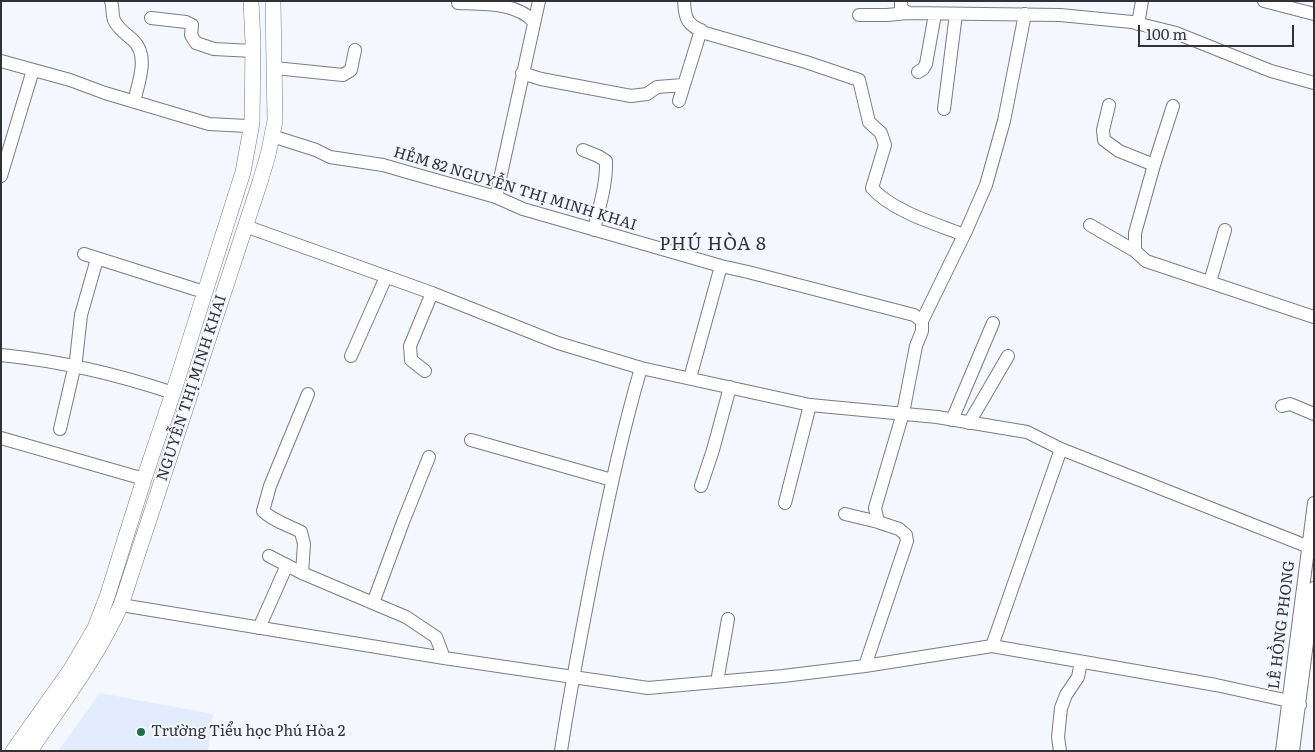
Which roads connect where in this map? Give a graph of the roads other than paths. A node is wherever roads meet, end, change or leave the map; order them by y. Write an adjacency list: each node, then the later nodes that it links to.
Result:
1 (111, 1): 30 (street)
2 (251, 1): 22 (main road, NGUYỄN THỊ MINH KHAI)
3 (273, 1): 24 (main road, NGUYỄN THỊ MINH KHAI)
4 (539, 1): 18 (street)
5 (684, 1): 20 (street)
6 (901, 1): 11 (street)
7 (1142, 1): 19 (street)
8 (1264, 1): 15 (street)
9 (458, 3): 10 (street)
10 (503, 4): 18 (street)
11 (908, 13): 12 (street); 16 (street)
12 (935, 14): 13 (street); 26 (street)
13 (956, 14): 14 (street); 34 (street)
14 (1025, 14): 19 (street); 45 (street)
15 (1314, 14)
16 (859, 15)
17 (151, 18): 22 (street)
18 (534, 22): 27 (street)
19 (1138, 24): 28 (street)
20 (701, 30): 29 (street); 45 (street)
21 (355, 50): 24 (street)
22 (253, 51): 35 (main road, NGUYỄN THỊ MINH KHAI)
23 (1, 61): 25 (street)
24 (275, 68): 36 (main road, NGUYỄN THỊ MINH KHAI)
25 (33, 70): 30 (street); 39 (street)
26 (918, 72)
27 (522, 73): 29 (street); 40 (street)
28 (1314, 83)
29 (683, 85): 31 (street)
30 (134, 102): 35 (street)
31 (679, 102)
32 (1109, 106): 38 (street)
33 (1173, 106): 38 (street)
34 (944, 108)
35 (252, 123): 52 (main road, NGUYỄN THỊ MINH KHAI)
36 (272, 136): 40 (street, HẺM 82 NGUYỄN THỊ MINH KHAI); 42 (main road, NGUYỄN THỊ MINH KHAI)
37 (583, 150): 43 (street)
38 (1154, 165): 46 (street)
39 (1, 176)
40 (496, 197): 43 (street, HẺM 82 NGUYỄN THỊ MINH KHAI)
41 (1090, 225): 46 (street)
42 (245, 226): 50 (street); 91 (main road, NGUYỄN THỊ MINH KHAI)
43 (594, 230): 49 (street, HẺM 82 NGUYỄN THỊ MINH KHAI)
44 (1225, 230): 51 (street)
45 (964, 235): 55 (street)
46 (1135, 251): 51 (street)
47 (84, 254): 48 (street)
48 (97, 259): 52 (street); 60 (street)
49 (721, 266): 55 (street, HẺM 82 NGUYỄN THỊ MINH KHAI); 63 (street)
50 (386, 276): 53 (street); 58 (street)
51 (1210, 282): 54 (street)
52 (204, 292): 65 (main road, NGUYỄN THỊ MINH KHAI)
53 (432, 293): 61 (street); 62 (street)
54 (1314, 317)
55 (922, 321): 69 (street)
56 (993, 323): 71 (street)
57 (1, 355): 60 (street)
58 (351, 356)
59 (1008, 356): 72 (street)
60 (75, 365): 65 (street); 73 (street)
61 (641, 368): 63 (street); 79 (street)
62 (425, 371)
63 (690, 378): 64 (street)
64 (730, 387): 67 (street); 80 (street)
65 (173, 393): 78 (main road, NGUYỄN THỊ MINH KHAI)
66 (308, 394): 88 (street)
67 (810, 404): 69 (street); 81 (street)
68 (1282, 406): 70 (street)
69 (903, 414): 71 (street); 84 (street)
70 (1314, 414)
71 (952, 420): 72 (street)
72 (970, 423): 76 (street)
73 (60, 428)
74 (1, 438): 78 (street)
75 (471, 440): 79 (street)
76 (1061, 449): 85 (street); 94 (street)
77 (429, 457): 90 (street)
78 (144, 479): 101 (main road, NGUYỄN THỊ MINH KHAI)
79 (612, 480): 98 (street)
80 (701, 486)
81 (785, 503)
82 (1314, 503): 85 (street, LÊ HỒNG PHONG)
83 (845, 514): 84 (street)
84 (878, 522): 97 (street)
85 (1311, 548): 100 (street, LÊ HỒNG PHONG)
86 (269, 556): 87 (street)
87 (287, 566): 88 (street); 93 (street)
88 (302, 573): 90 (street)
89 (1314, 588): 100 (street, LÊ HỒNG PHONG)
90 (374, 602): 95 (street)
91 (121, 605): 93 (street); 102 (main road, NGUYỄN THỊ MINH KHAI)
92 (728, 619): 99 (street)
93 (259, 628): 95 (street)
94 (992, 646): 96 (street); 97 (street)
95 (444, 658): 98 (street)
96 (1081, 662): 100 (street); 104 (street)
97 (865, 666): 99 (street)
98 (572, 677): 99 (street); 103 (street)
99 (717, 682)
100 (1295, 703): 105 (street, LÊ HỒNG PHONG); 106 (street, LÊ HỒNG PHONG)
101 (13, 751)
102 (30, 751)
103 (561, 751)
104 (1060, 751)
105 (1282, 751)
106 (1293, 751)

